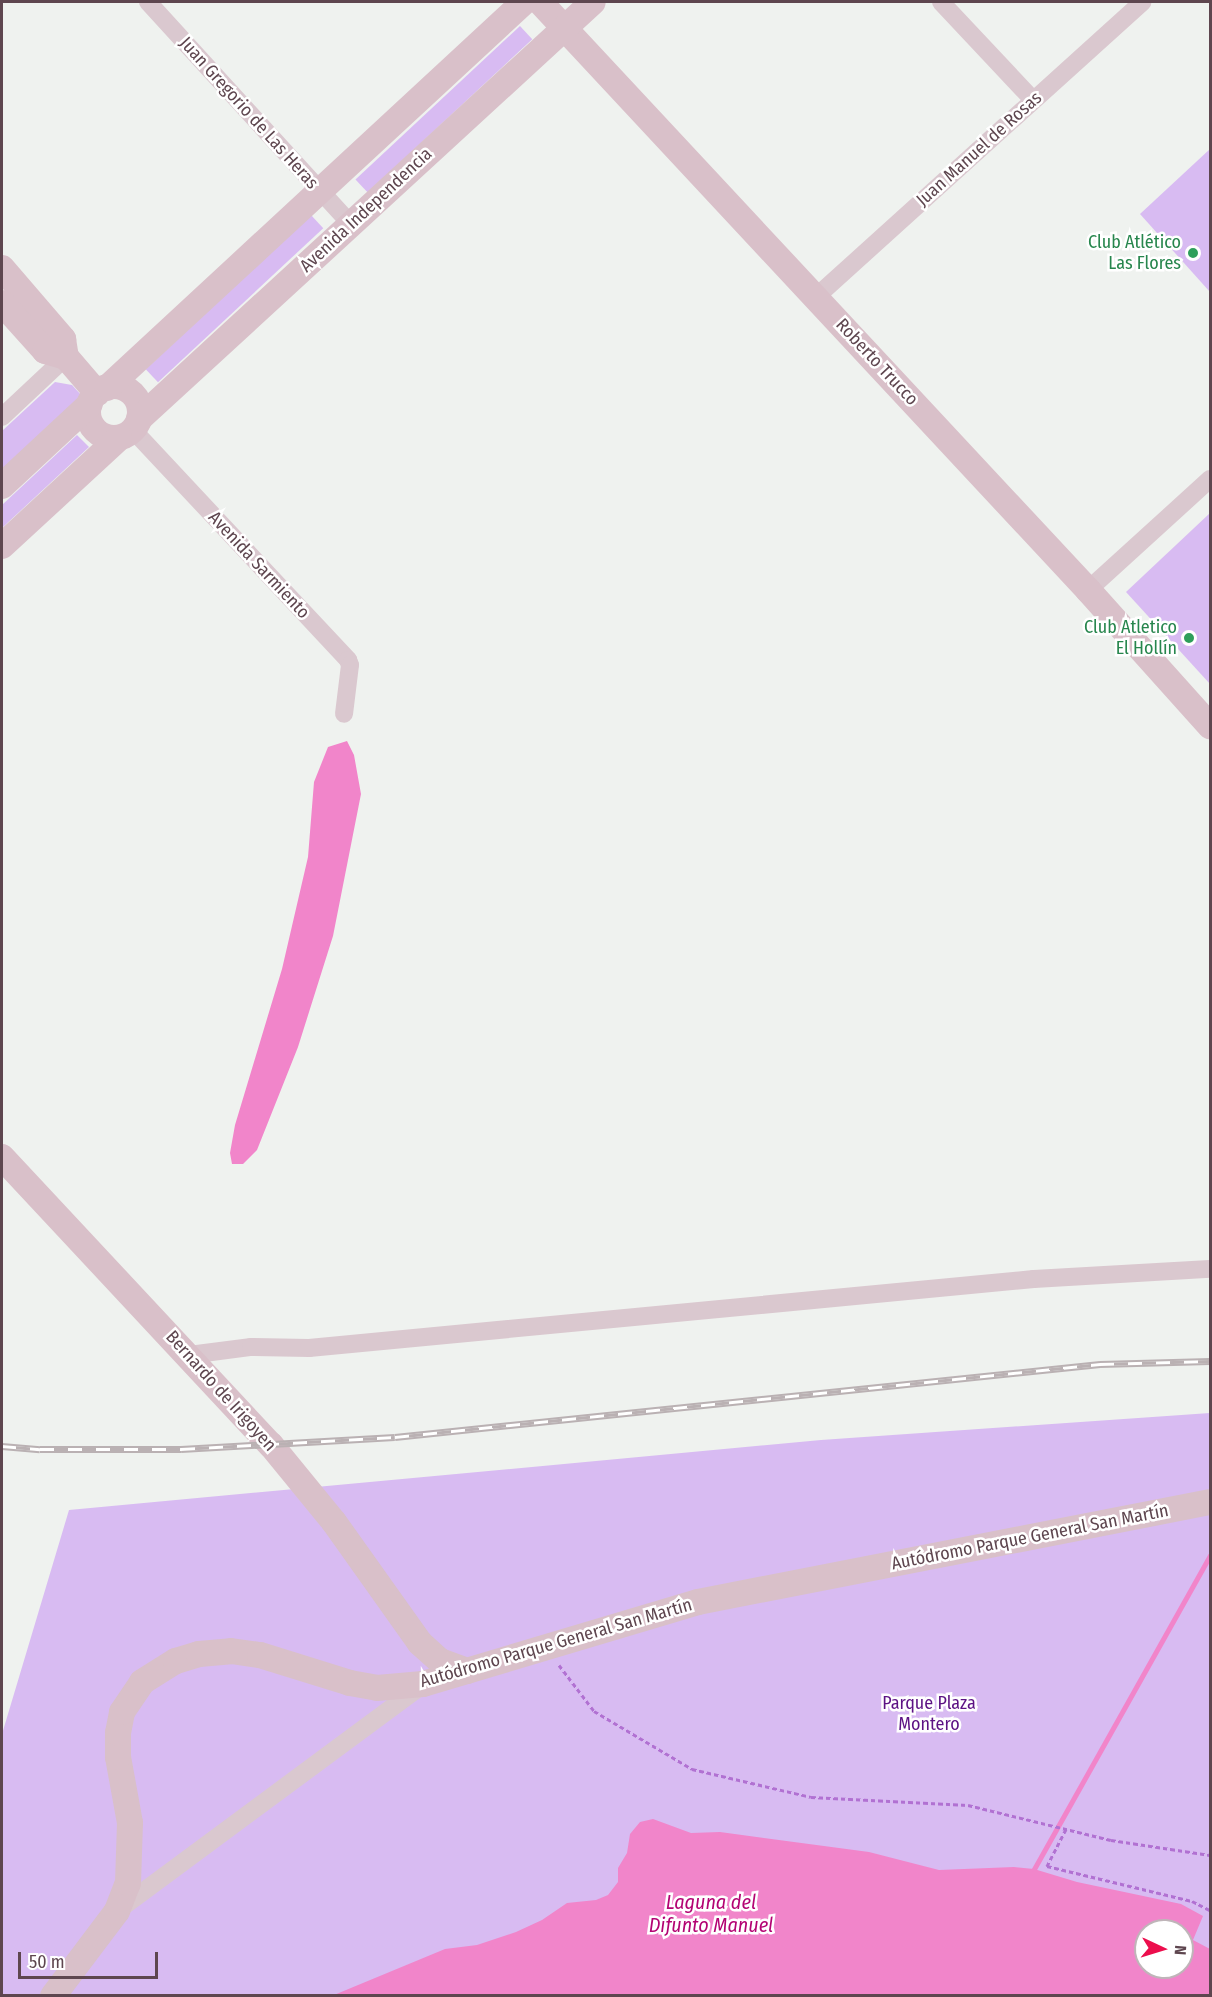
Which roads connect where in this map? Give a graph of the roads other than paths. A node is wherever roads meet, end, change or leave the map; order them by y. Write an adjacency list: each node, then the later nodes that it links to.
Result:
1 (148, 2): 9 (street, Juan Gregorio de Las Heras)
2 (524, 2): 9 (main road)
3 (540, 2): 7 (main road, Roberto Trucco)
4 (593, 2): 7 (main road, Avenida Independencia)
5 (941, 2): 8 (street)
6 (1142, 2): 8 (street, Juan Manuel de Rosas)
7 (565, 27): 10 (main road, Avenida Independencia); 12 (main road, Roberto Trucco)
8 (1033, 100): 12 (street, Juan Manuel de Rosas)
9 (320, 190): 10 (street, Juan Gregorio de Las Heras); 15 (main road)
10 (351, 224): 17 (main road, Avenida Independencia)
11 (2, 268): 14 (main road)
12 (816, 297): 21 (main road, Roberto Trucco)
13 (2, 303): 14 (main road)
14 (66, 357): 15 (main road); 16 (street)
15 (98, 395): 17 (main road); 17 (main road); 19 (main road)
16 (2, 417)
17 (130, 429): 20 (main road, Avenida Independencia); 22 (street, Avenida Sarmiento)
18 (1210, 479): 21 (street)
19 (2, 486)
20 (2, 546)
21 (1088, 590): 23 (main road, Roberto Trucco)
22 (344, 714)
23 (1210, 726)
24 (2, 1157): 26 (main road, Bernardo de Irigoyen)
25 (1210, 1269): 26 (street)
26 (189, 1354): 28 (main road, Bernardo de Irigoyen)
27 (1210, 1502): 29 (main road, Autódromo Parque General San Martín)
28 (420, 1643): 29 (main road, Bernardo de Irigoyen); 30 (main road, Bernardo de Irigoyen)
29 (467, 1671): 30 (main road, Autódromo Parque General San Martín)
30 (423, 1684): 31 (street); 31 (main road, Autódromo Parque General San Martín)
31 (117, 1911): 32 (main road, Autódromo Parque General San Martín)
32 (53, 1995)

